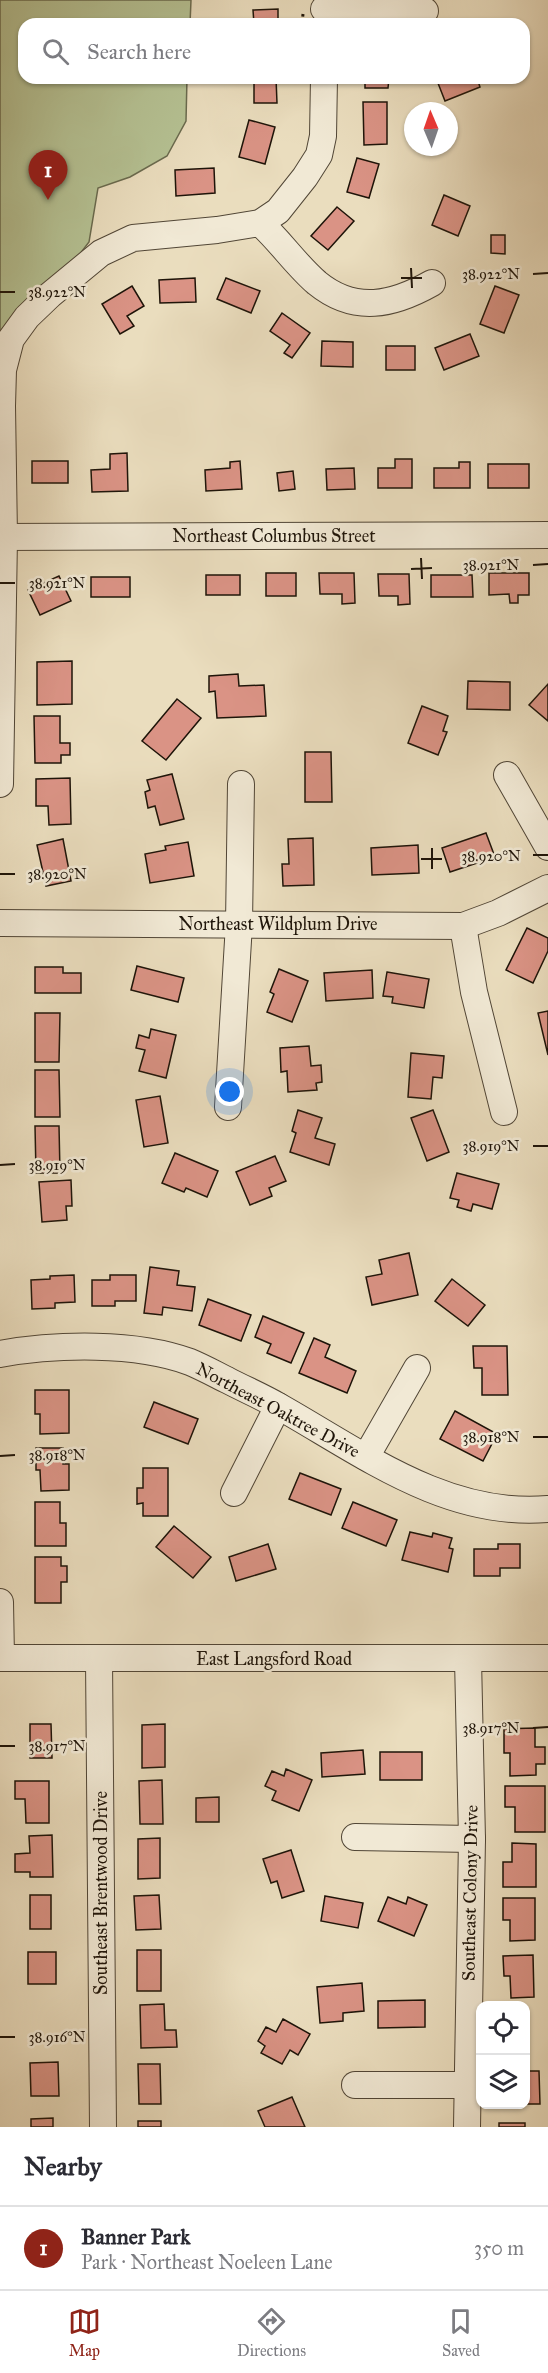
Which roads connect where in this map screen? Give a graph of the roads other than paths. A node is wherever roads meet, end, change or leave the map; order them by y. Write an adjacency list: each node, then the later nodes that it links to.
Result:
1 (324, 11): 2 (street)
2 (425, 11)
3 (324, 84): 4 (street)
4 (260, 223): 5 (street); 7 (street)
5 (432, 283)
6 (548, 535): 7 (street, Northeast Columbus Street)
7 (2, 537): 9 (street)
8 (507, 775): 11 (street)
9 (0, 784)
10 (241, 784): 14 (street)
11 (548, 848)
12 (548, 888): 15 (street, Northeast Wildplum Drive)
13 (0, 923): 14 (street, Northeast Wildplum Drive)
14 (239, 924): 15 (street, Northeast Wildplum Drive); 16 (street)
15 (463, 926): 17 (street)
16 (228, 1107)
17 (504, 1112)
18 (0, 1354): 20 (street, Northeast Oaktree Drive)
19 (417, 1368): 21 (street)
20 (278, 1406): 21 (street, Northeast Oaktree Drive); 22 (street)
21 (366, 1457): 23 (street, Northeast Oaktree Drive)
22 (234, 1493)
23 (548, 1509)
24 (0, 1602): 25 (street)
25 (0, 1658): 27 (street, East Langsford Road)
26 (548, 1658): 28 (street, East Langsford Road)
27 (99, 1659): 28 (street, East Langsford Road); 33 (street, Southeast Brentwood Drive)
28 (468, 1659): 30 (street, Southeast Colony Drive)
29 (356, 1837): 30 (street)
30 (472, 1839): 32 (street, Southeast Colony Drive)
31 (355, 2085): 32 (street)
32 (466, 2085): 34 (street, Southeast Colony Drive)
33 (103, 2127)
34 (467, 2127)

